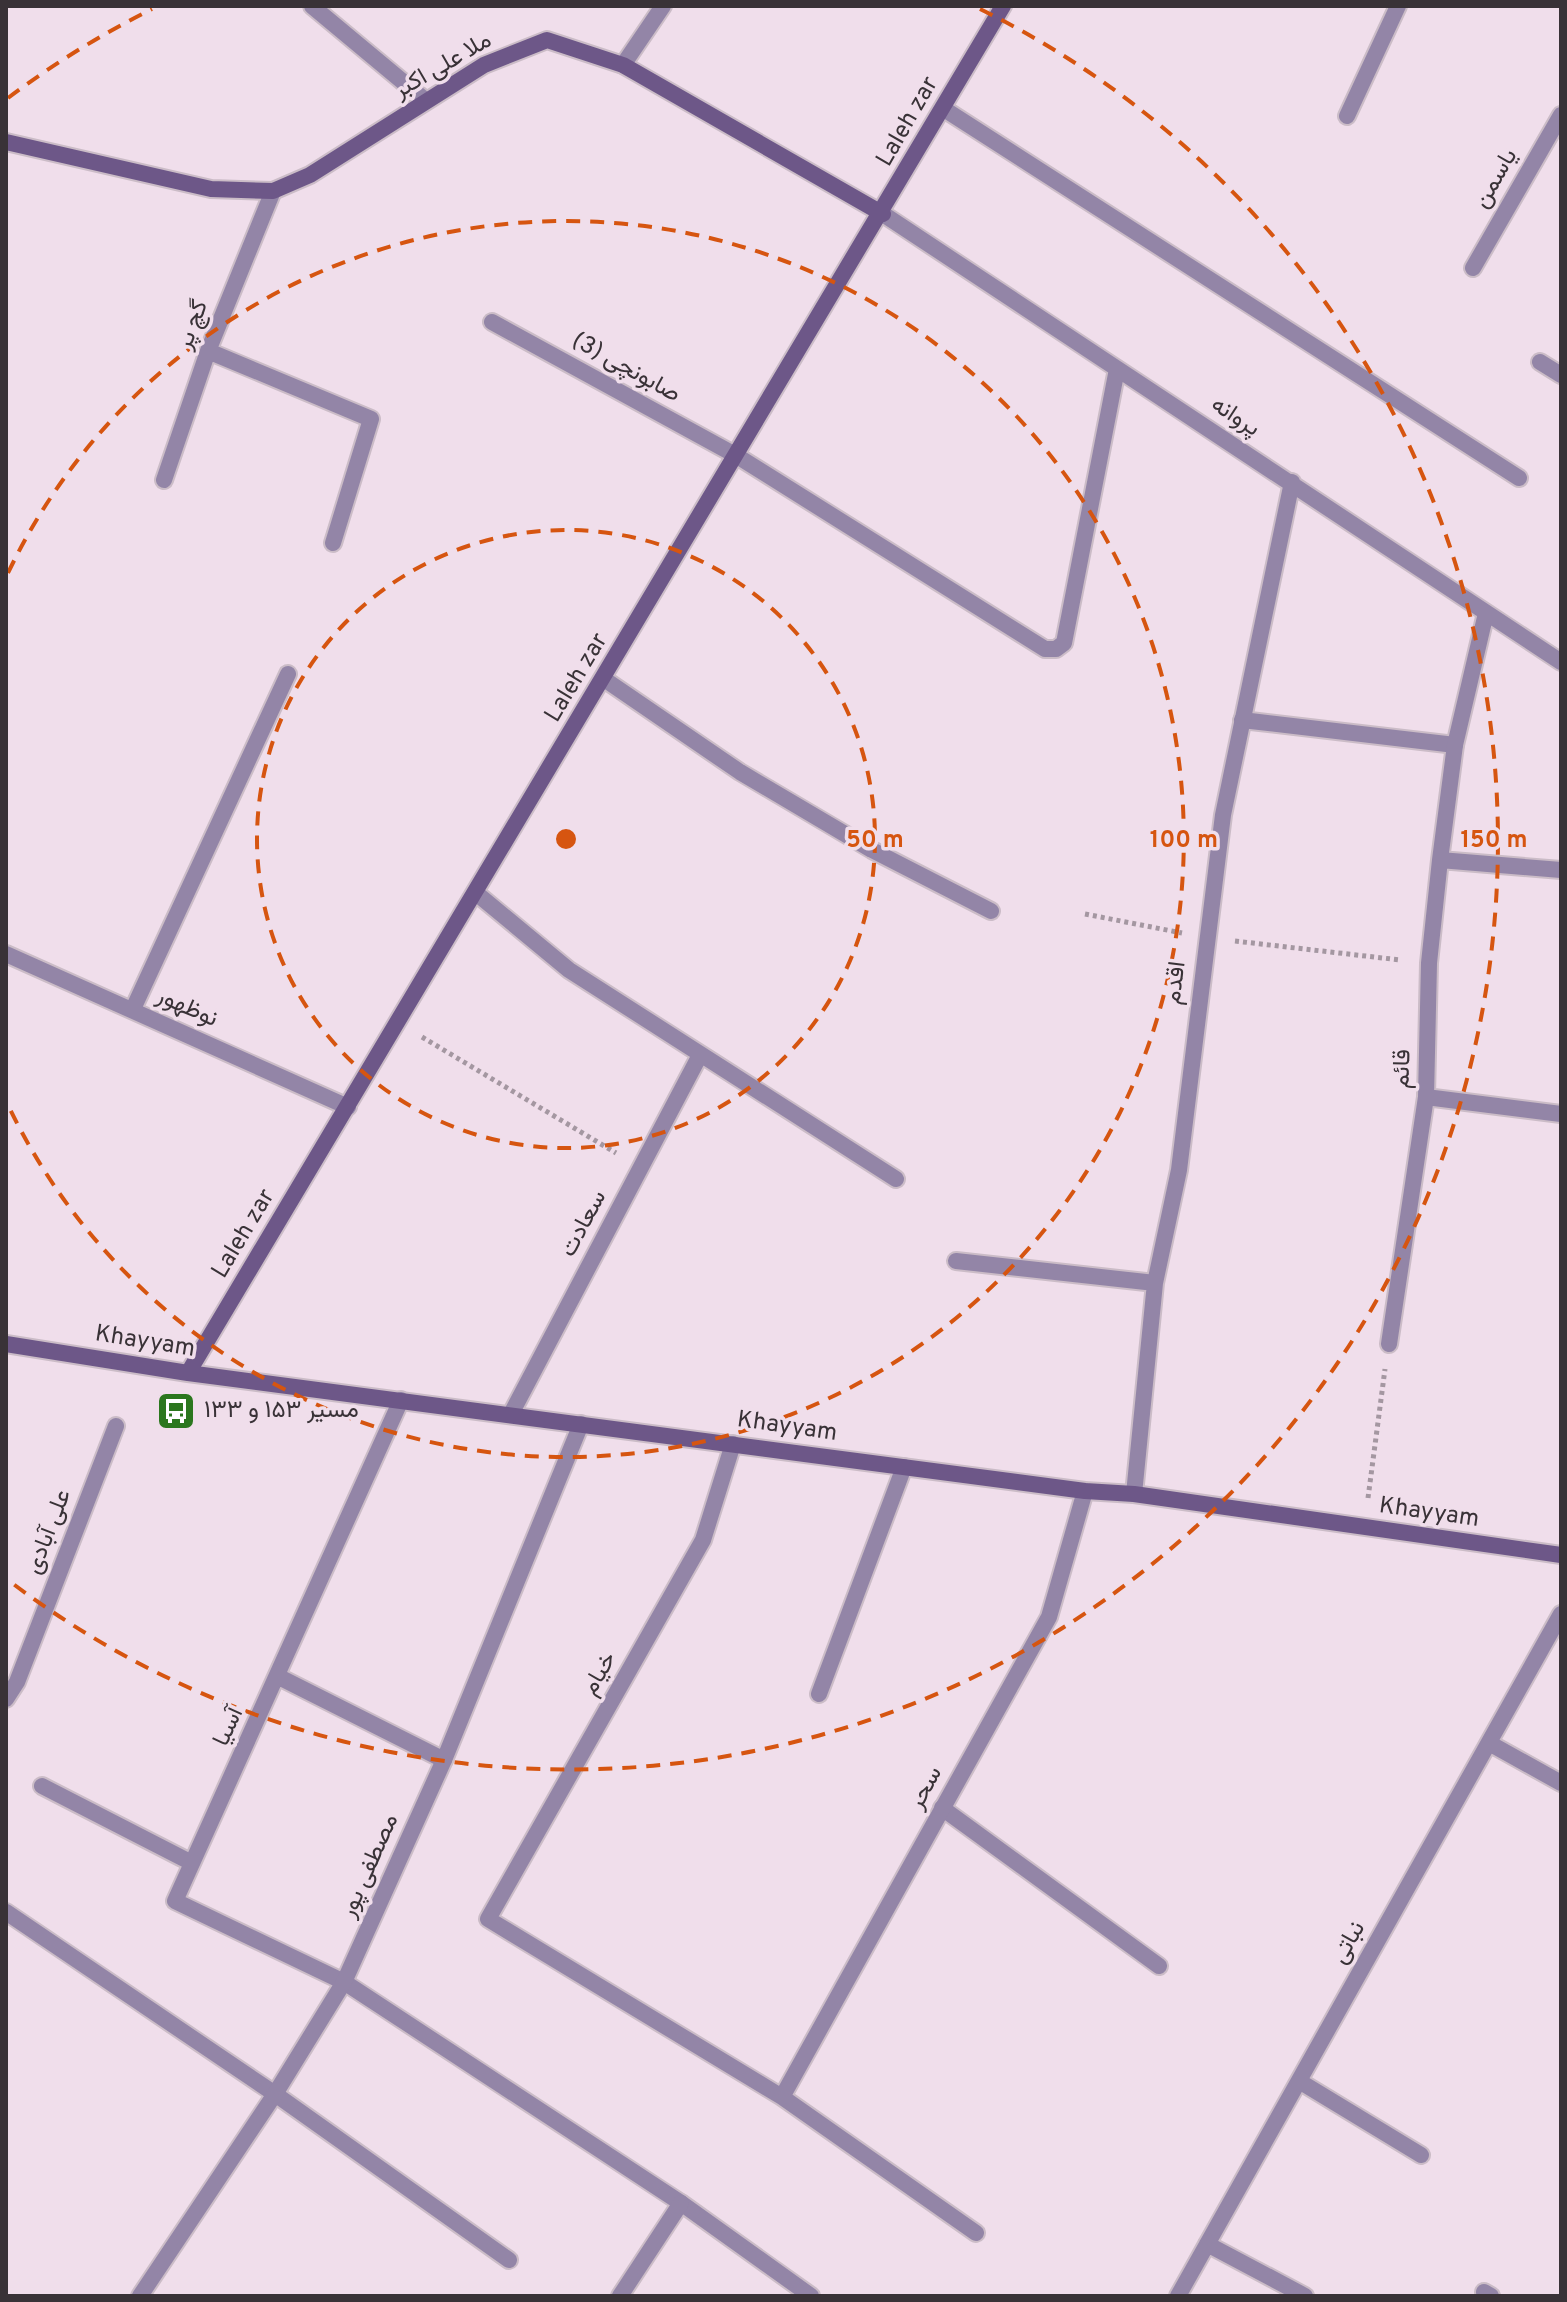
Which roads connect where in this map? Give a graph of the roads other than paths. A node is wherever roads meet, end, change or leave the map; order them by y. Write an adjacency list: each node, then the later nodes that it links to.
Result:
1 (312, 6): 6 (street)
2 (663, 6): 5 (street)
3 (1003, 6): 7 (main road, Laleh zar)
4 (1398, 6): 9 (street)
5 (623, 65): 6 (main road, ملا علی اکبر); 12 (main road, ملا علی اکبر)
6 (426, 101): 11 (main road, ملا علی اکبر)
7 (944, 109): 12 (main road, Laleh zar); 20 (street)
8 (1561, 115): 13 (street, یاسمن)
9 (1347, 116)
10 (6, 142): 11 (main road, ملا علی اکبر)
11 (273, 191): 15 (street, گچ پر)
12 (883, 214): 17 (street, پروانه); 19 (main road, Laleh zar)
13 (1473, 268)
14 (492, 322): 19 (street, صابونچی (3))
15 (208, 351): 21 (street, گچ پر); 23 (street)
16 (1540, 362): 18 (street)
17 (1117, 369): 19 (street, صابونچی (3)); 22 (street, پروانه)
18 (1561, 375)
19 (737, 456): 27 (main road, Laleh zar)
20 (1519, 478)
21 (164, 480)
22 (1292, 482): 24 (street, پروانه); 28 (street, اقدم)
23 (333, 543)
24 (1486, 613): 25 (street, پروانه); 29 (street, قائم)
25 (1561, 662)
26 (288, 674): 35 (street)
27 (604, 679): 32 (main road, Laleh zar); 33 (street)
28 (1242, 720): 29 (street); 42 (street, اقدم)
29 (1455, 745): 30 (street, قائم)
30 (1440, 860): 31 (street); 37 (street, قائم)
31 (1561, 870)
32 (476, 893): 36 (street); 38 (main road, Laleh zar)
33 (991, 911)
34 (6, 954): 35 (street, نوظهور)
35 (133, 1009): 38 (street, نوظهور)
36 (700, 1055): 40 (street); 47 (street, سعادت)
37 (1426, 1097): 39 (street); 44 (street, قائم)
38 (348, 1107): 45 (main road, Laleh zar)
39 (1561, 1114)
40 (896, 1179)
41 (956, 1261): 42 (street)
42 (1155, 1283): 53 (street, اقدم)
43 (6, 1344): 45 (main road, Khayyam)
44 (1389, 1344)
45 (188, 1373): 46 (main road, Khayyam)
46 (401, 1400): 47 (main road, Khayyam); 56 (street, آسیا)
47 (511, 1414): 48 (main road, Khayyam)
48 (581, 1424): 50 (main road, Khayyam); 61 (street, مصطفی پور)
49 (116, 1426): 57 (street, علی آبادی)
50 (733, 1444): 51 (main road, Khayyam); 71 (street, خیام)
51 (904, 1467): 52 (main road, Khayyam); 58 (street)
52 (1085, 1491): 53 (main road, Khayyam); 64 (street, سحر)
53 (1134, 1494): 54 (main road, Khayyam)
54 (1561, 1555)
55 (1561, 1614): 60 (street, نباتی)
56 (279, 1677): 61 (street); 65 (street, آسیا)
57 (11, 1679): 59 (street, علی آبادی)
58 (819, 1694)
59 (6, 1699)
60 (1489, 1743): 62 (street); 69 (street, نباتی)
61 (444, 1760): 68 (street, مصطفی پور)
62 (1561, 1783)
63 (42, 1786): 65 (street)
64 (942, 1808): 67 (street); 71 (street, سحر)
65 (192, 1863): 68 (street, آسیا)
66 (6, 1912): 70 (street)
67 (1159, 1966)
68 (344, 1982): 70 (street, مصطفی پور); 73 (street)
69 (1299, 2081): 72 (street); 75 (street, نباتی)
70 (275, 2094): 76 (street); 77 (street, مصطفی پور)
71 (782, 2097): 74 (street)
72 (1421, 2155)
73 (681, 2203): 78 (street); 79 (street)
74 (976, 2233)
75 (1207, 2244): 80 (street, نباتی); 81 (street)
76 (509, 2260)
77 (140, 2296)
78 (620, 2296)
79 (811, 2296)
80 (1178, 2296)
81 (1305, 2296)

